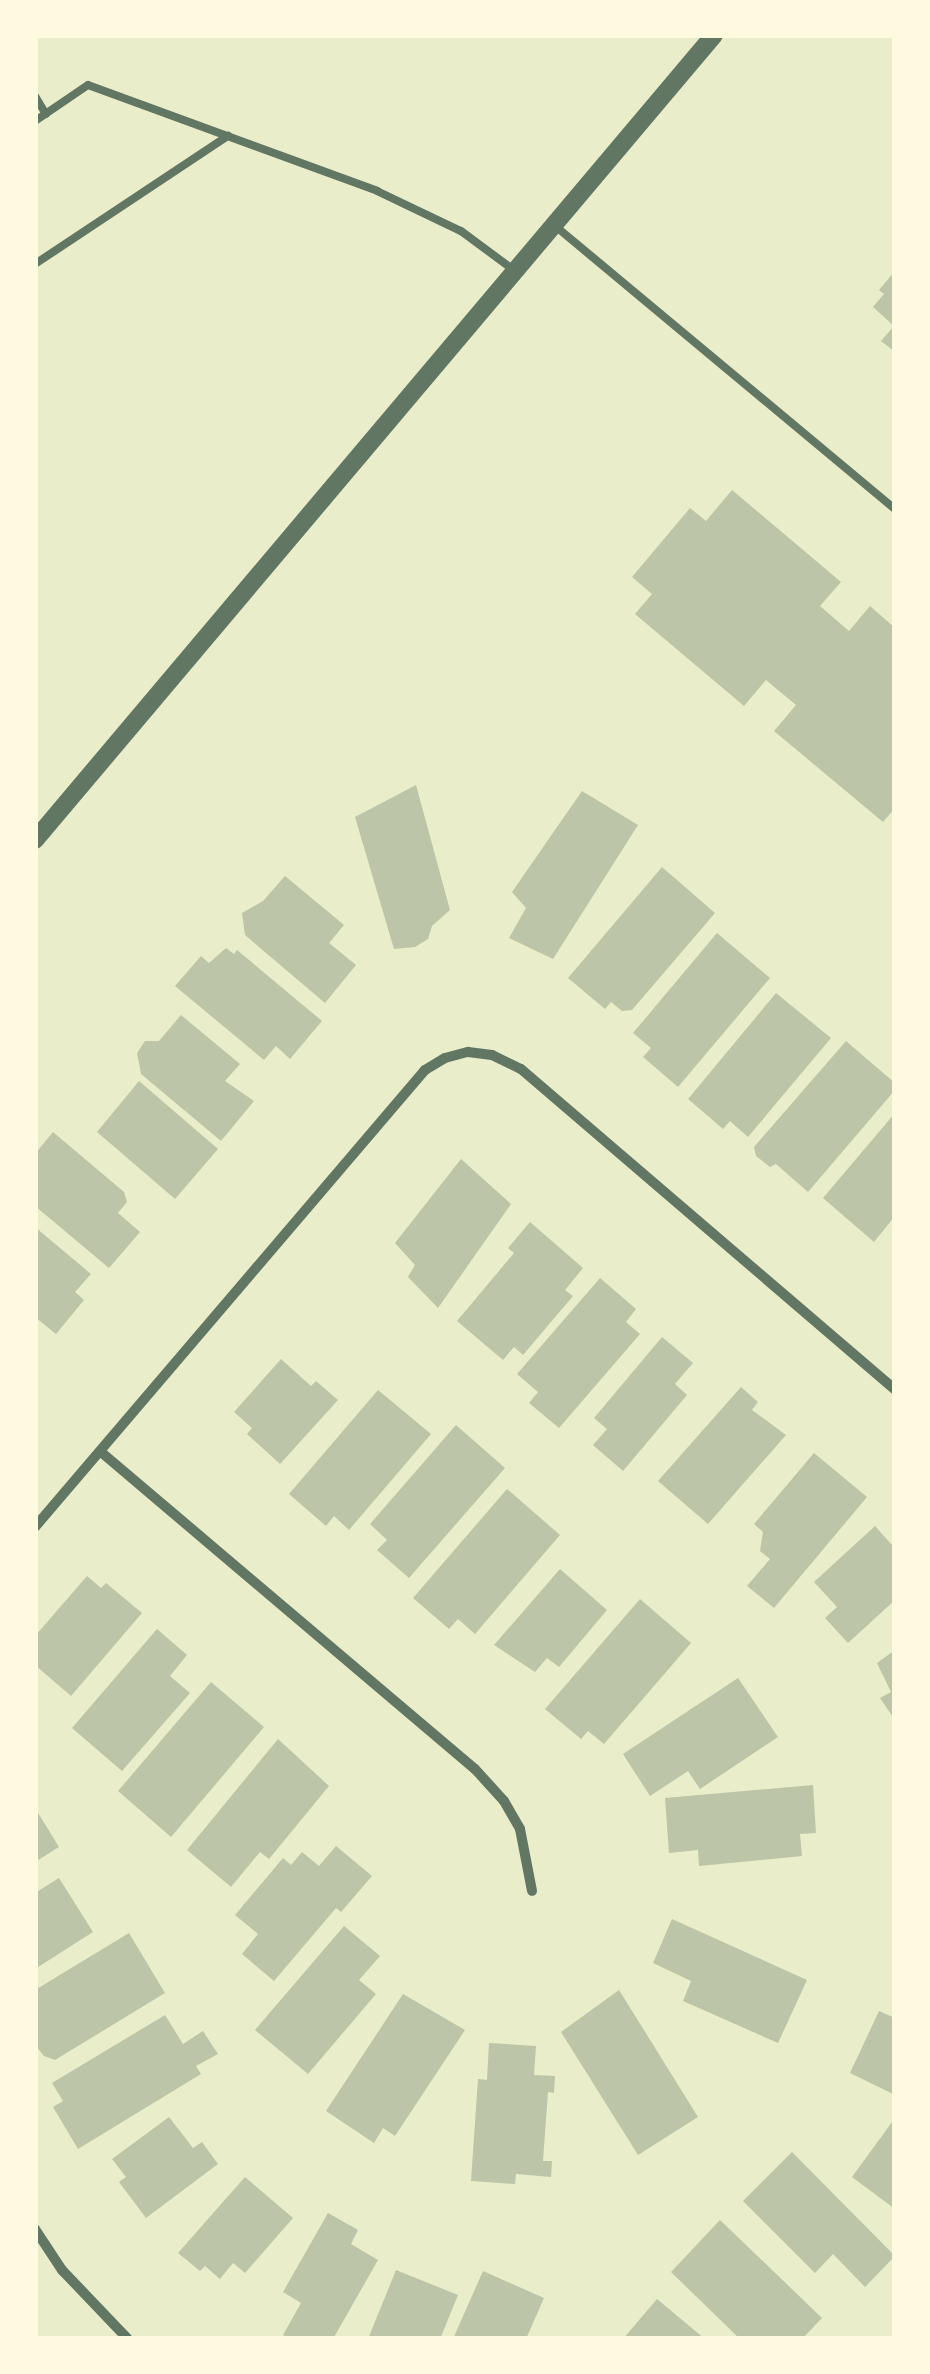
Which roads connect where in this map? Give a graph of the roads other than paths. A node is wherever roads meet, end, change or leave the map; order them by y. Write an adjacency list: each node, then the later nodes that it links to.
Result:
1 (714, 35): 6 (street)
2 (35, 96): 3 (lane)
3 (46, 114): 4 (lane); 5 (lane)
4 (35, 121)
5 (228, 136): 7 (lane); 8 (lane)
6 (554, 224): 8 (street); 9 (lane)
7 (35, 264)
8 (515, 271): 10 (street)
9 (895, 509)
10 (35, 840)
11 (895, 1390): 12 (street)
12 (101, 1452): 13 (street); 14 (street)
13 (35, 1527)
14 (532, 1891)
15 (35, 2229): 16 (street)
16 (128, 2339)

